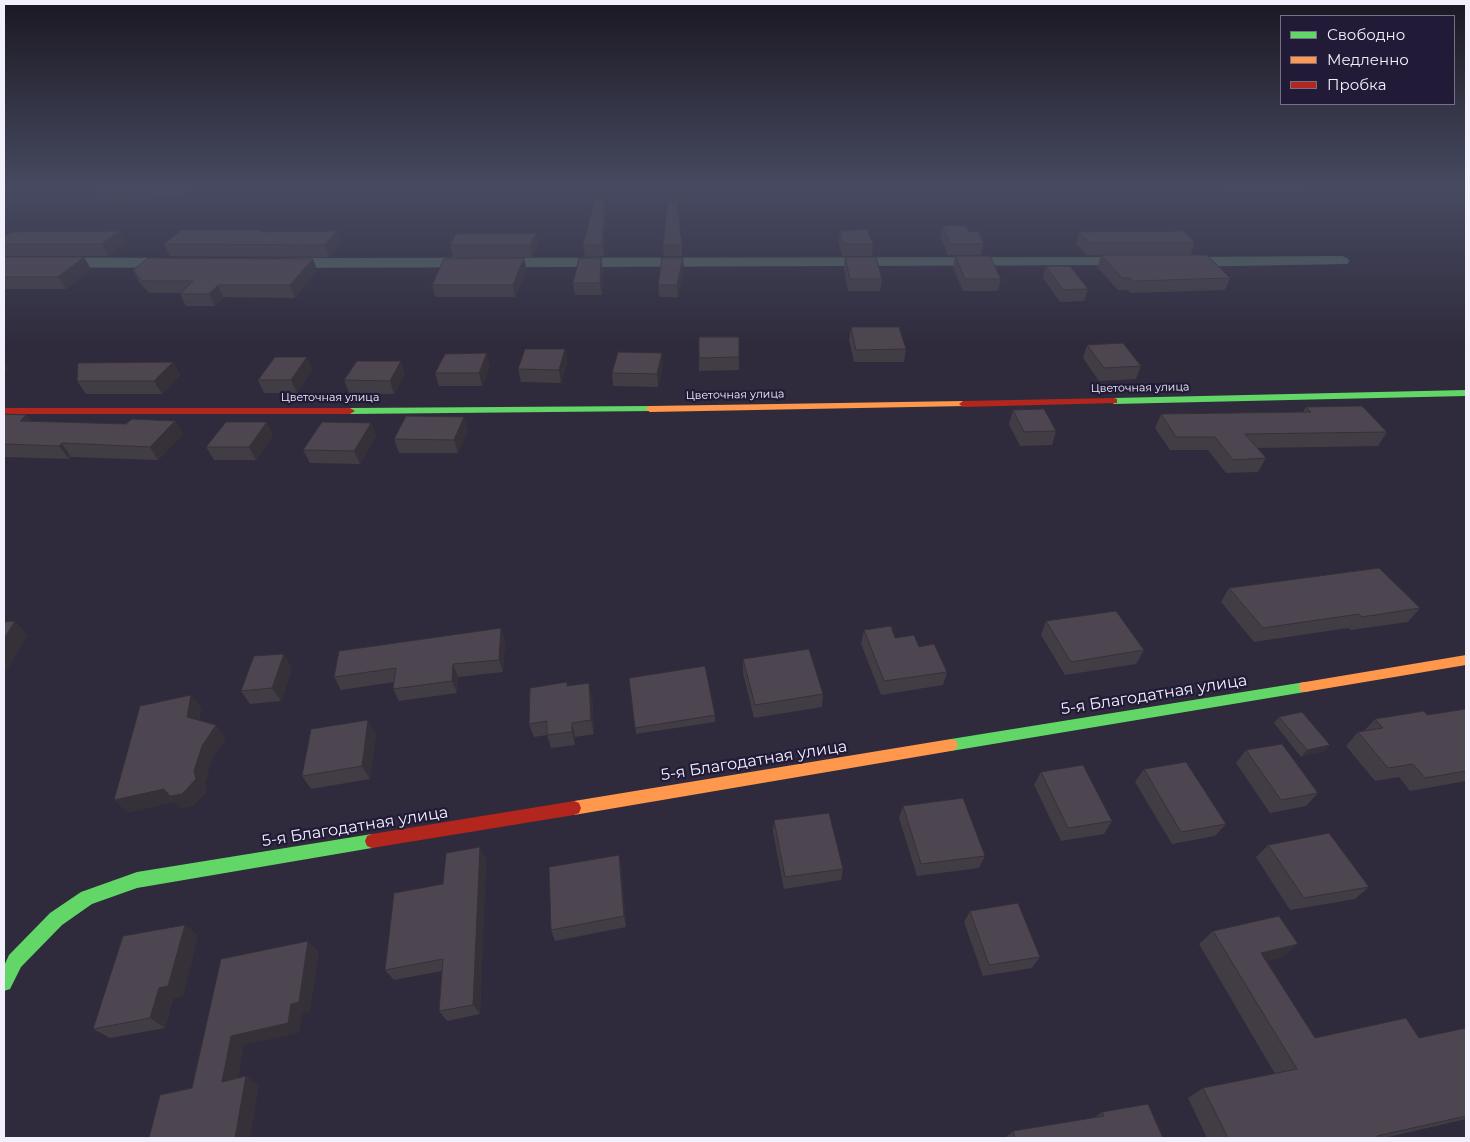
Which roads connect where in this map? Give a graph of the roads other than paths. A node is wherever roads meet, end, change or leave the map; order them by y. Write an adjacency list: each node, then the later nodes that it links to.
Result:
1 (4, 262): 5 (street)
2 (1143, 262): 6 (street)
3 (1163, 262): 4 (street)
4 (1342, 262)
5 (189, 263)
6 (267, 263)
7 (1466, 393): 8 (street, Цветочная улица)
8 (4, 411)
9 (1466, 660): 10 (street, 5-я Благодатная улица)
10 (4, 983)

